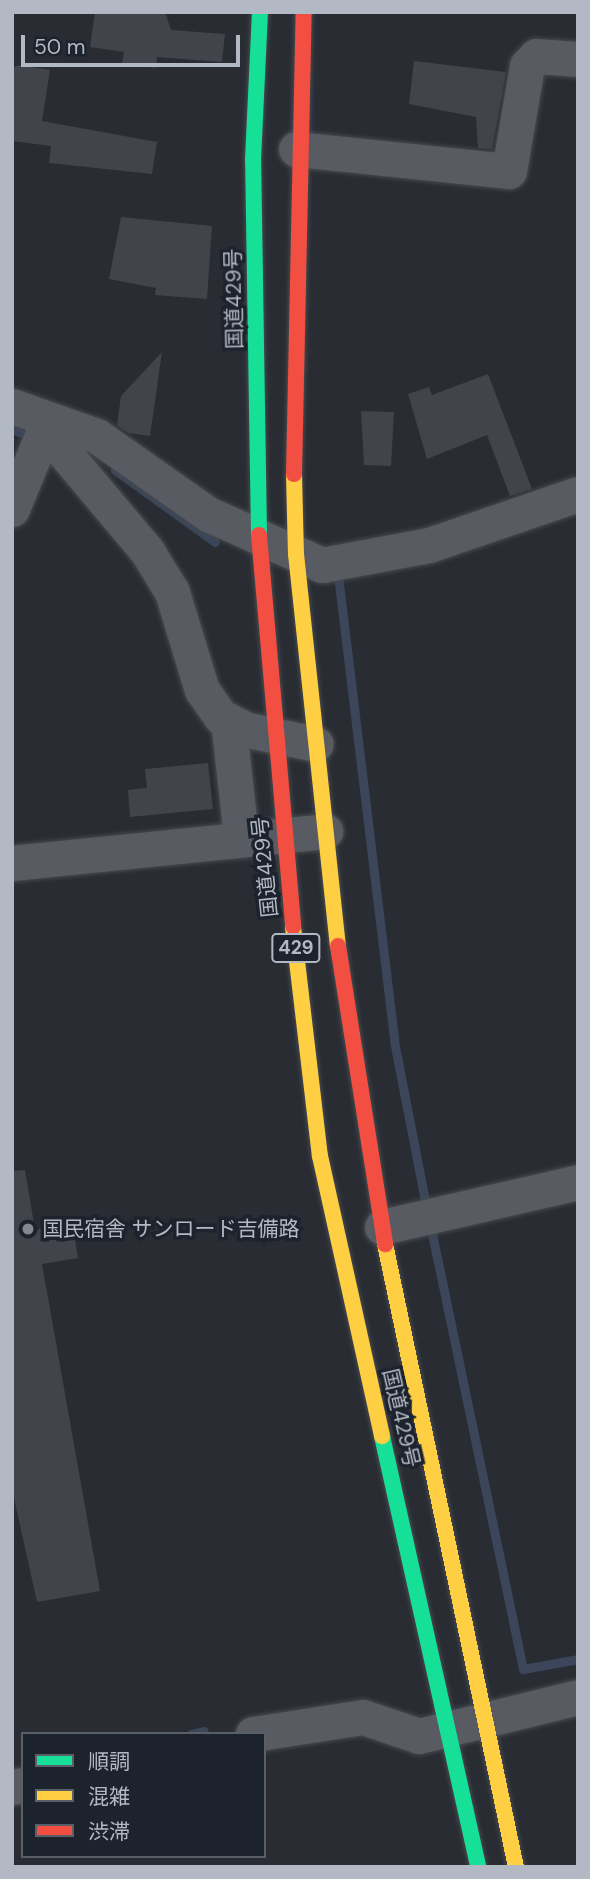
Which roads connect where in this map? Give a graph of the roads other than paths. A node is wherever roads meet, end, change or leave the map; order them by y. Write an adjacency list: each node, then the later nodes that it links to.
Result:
1 (260, 12): 4 (highway, 国道429号 / 429)
2 (304, 12): 5 (highway, 国道429号 / 429)
3 (578, 59): 5 (street)
4 (255, 120): 5 (highway); 10 (highway, 国道429号 / 429)
5 (289, 129): 11 (highway, 国道429号 / 429)
6 (12, 406): 7 (street)
7 (54, 423): 9 (street); 10 (street); 12 (street)
8 (578, 494): 11 (street)
9 (12, 509)
10 (259, 538): 11 (street); 13 (highway, 国道429号 / 429)
11 (296, 554): 14 (highway, 国道429号 / 429)
12 (228, 720): 13 (street); 17 (street)
13 (272, 735): 14 (street); 16 (highway, 国道429号 / 429)
14 (316, 744): 15 (highway, 国道429号 / 429)
15 (325, 831): 16 (street); 20 (highway, 国道429号 / 429)
16 (282, 834): 17 (street); 23 (highway, 国道429号 / 429)
17 (241, 836): 18 (street)
18 (12, 863)
19 (578, 1182): 20 (street)
20 (382, 1227): 22 (highway, 国道429号 / 429)
21 (578, 1697): 22 (street)
22 (485, 1718): 23 (street); 26 (highway, 国道429号 / 429)
23 (450, 1728): 24 (street); 25 (highway, 国道429号 / 429)
24 (266, 1732)
25 (478, 1867)
26 (516, 1867)

